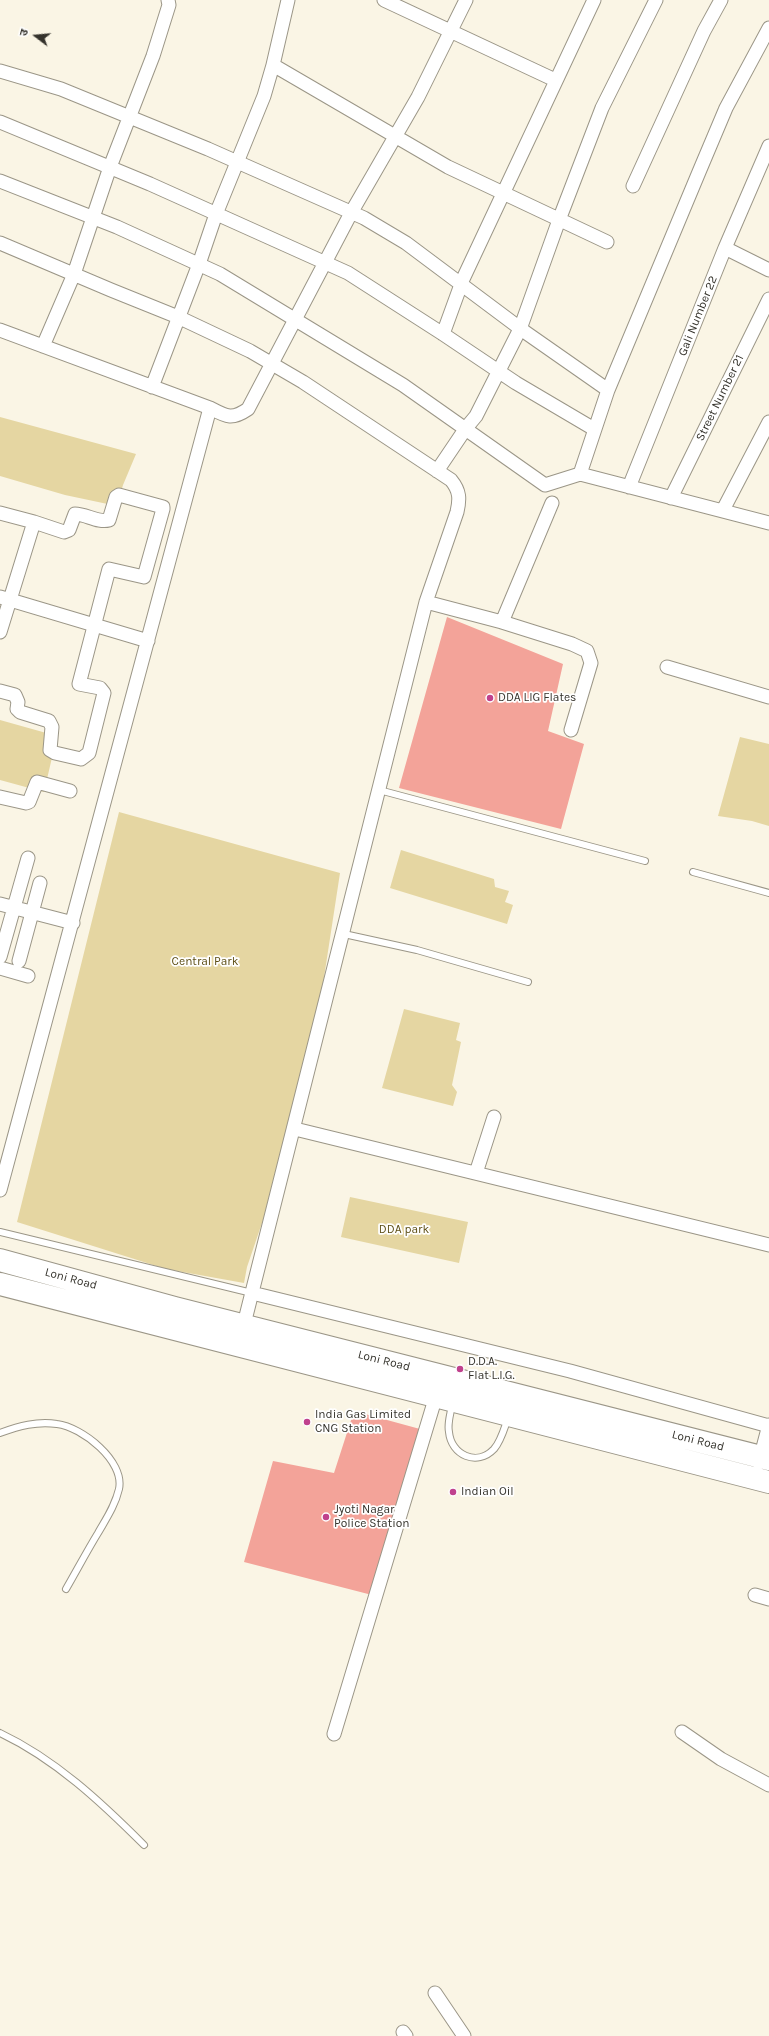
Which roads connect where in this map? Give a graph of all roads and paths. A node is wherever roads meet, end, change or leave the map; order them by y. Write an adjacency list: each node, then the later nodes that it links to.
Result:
1 (168, 0): 13 (street)
2 (288, 0): 10 (street)
3 (384, 0): 9 (street)
4 (466, 0): 9 (street)
5 (594, 0): 12 (street)
6 (656, 0): 25 (street)
7 (721, 0): 20 (street)
8 (769, 28): 44 (street)
9 (450, 30): 12 (street); 15 (street)
10 (274, 65): 15 (street); 17 (street)
11 (0, 71): 13 (street)
12 (555, 80): 21 (street)
13 (130, 117): 17 (street); 18 (street)
14 (0, 122): 18 (street)
15 (395, 134): 21 (street); 22 (street)
16 (769, 146): 28 (street, Gali Number 22)
17 (238, 162): 22 (street); 23 (street)
18 (110, 168): 23 (street); 24 (street)
19 (0, 181): 24 (street)
20 (634, 186)
21 (504, 194): 25 (street); 33 (street)
22 (351, 213): 29 (street); 33 (street)
23 (216, 214): 29 (street); 30 (street)
24 (93, 218): 30 (street); 32 (street)
25 (558, 220): 26 (street); 37 (street)
26 (607, 242)
27 (0, 243): 32 (street)
28 (725, 248): 31 (street); 51 (street, Gali Number 22)
29 (325, 263): 36 (street); 39 (street)
30 (199, 264): 35 (street); 36 (street)
31 (769, 270)
32 (74, 274): 35 (street); 40 (street)
33 (461, 284): 37 (street); 39 (street)
34 (769, 299): 52 (street, Street Number 21)
35 (178, 317): 41 (street); 43 (street)
36 (296, 320): 41 (street); 47 (street)
37 (520, 329): 42 (street); 44 (street)
38 (0, 330): 40 (street)
39 (443, 334): 42 (street)
40 (43, 346): 43 (street)
41 (272, 364): 45 (street); 49 (street)
42 (499, 372): 47 (street); 48 (street)
43 (152, 387): 45 (street)
44 (608, 390): 48 (street)
45 (210, 408): 63 (street)
46 (769, 422): 54 (street)
47 (466, 428): 49 (street); 50 (street)
48 (594, 429): 50 (street)
49 (437, 471): 59 (street)
50 (580, 474): 51 (street)
51 (629, 487): 52 (street)
52 (671, 498): 54 (street)
53 (552, 503): 60 (street)
54 (722, 510): 57 (street)
55 (0, 513): 56 (street)
56 (34, 522): 58 (street); 61 (street)
57 (769, 523)
58 (5, 599): 61 (street); 62 (street)
59 (426, 602): 60 (street); 68 (street)
60 (502, 622): 67 (street)
61 (94, 625): 63 (street); 65 (street)
62 (0, 632)
63 (148, 641): 79 (street)
64 (668, 667): 66 (street)
65 (0, 691)
66 (769, 697)
67 (571, 730)
68 (379, 790): 72 (lane); 80 (street)
69 (70, 791): 70 (street)
70 (0, 797)
71 (28, 858): 77 (street)
72 (646, 862)
73 (693, 872): 75 (lane)
74 (40, 883): 78 (street)
75 (769, 893)
76 (0, 904): 77 (street)
77 (14, 908): 78 (street); 81 (street)
78 (32, 912): 79 (street); 82 (street)
79 (73, 923): 89 (street)
80 (344, 934): 85 (lane); 87 (street)
81 (0, 957)
82 (20, 961)
83 (0, 968): 84 (street)
84 (28, 976)
85 (528, 982)
86 (494, 1116): 88 (street)
87 (295, 1129): 88 (street); 94 (street)
88 (476, 1174): 91 (street)
89 (0, 1190)
90 (0, 1232): 94 (lane)
91 (769, 1245)
92 (0, 1260): 95 (highway, Loni Road)
93 (0, 1284): 95 (highway, Loni Road)
94 (252, 1293): 95 (street); 98 (street)
95 (241, 1336): 96 (highway, Loni Road); 97 (highway, Loni Road)
96 (444, 1399): 97 (highway, Loni Road); 97 (lane); 107 (street)
97 (512, 1405): 100 (highway, Loni Road); 101 (highway, Loni Road)
98 (769, 1425): 100 (street)
99 (0, 1433): 102 (lane)
100 (765, 1458): 101 (street)
101 (762, 1480)
102 (66, 1589)
103 (755, 1595): 104 (street)
104 (769, 1599)
105 (682, 1732): 108 (street)
106 (0, 1733): 109 (lane)
107 (334, 1734)
108 (769, 1785)
109 (144, 1845)
110 (435, 1993): 111 (street)
111 (464, 2036)

